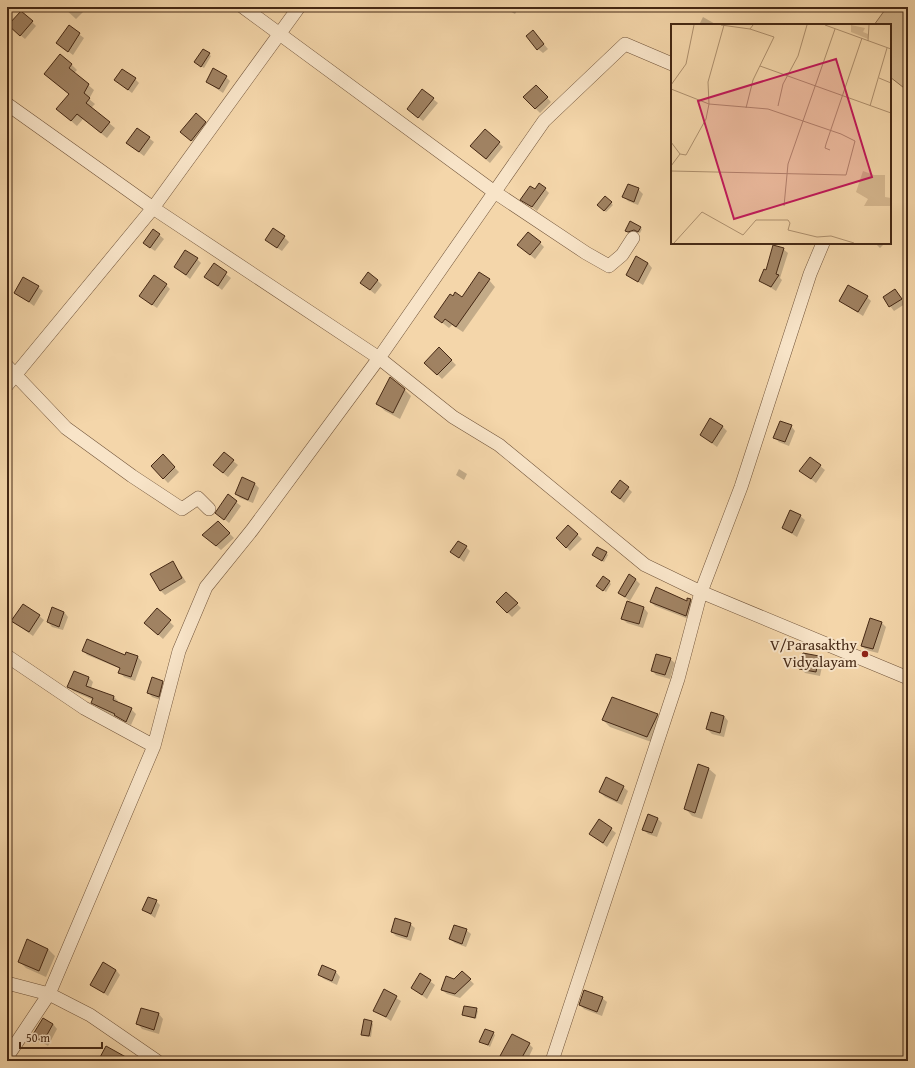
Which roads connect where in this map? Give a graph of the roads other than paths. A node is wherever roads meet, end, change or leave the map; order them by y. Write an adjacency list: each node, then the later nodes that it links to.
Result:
1 (243, 7): 3 (street)
2 (299, 7): 3 (street)
3 (278, 34): 6 (street); 7 (street)
4 (671, 64): 6 (street)
5 (7, 104): 7 (street)
6 (493, 191): 8 (street); 10 (street)
7 (153, 208): 10 (street); 11 (street)
8 (633, 238)
9 (823, 244): 14 (street)
10 (379, 358): 14 (street); 17 (street)
11 (11, 370): 12 (street); 13 (street)
12 (7, 386)
13 (209, 509)
14 (701, 592): 16 (street); 22 (street)
15 (7, 656): 17 (street)
16 (908, 678)
17 (154, 746): 19 (street)
18 (7, 983): 19 (street)
19 (49, 994): 20 (street); 21 (street)
20 (7, 1057)
21 (157, 1061)
22 (552, 1061)

